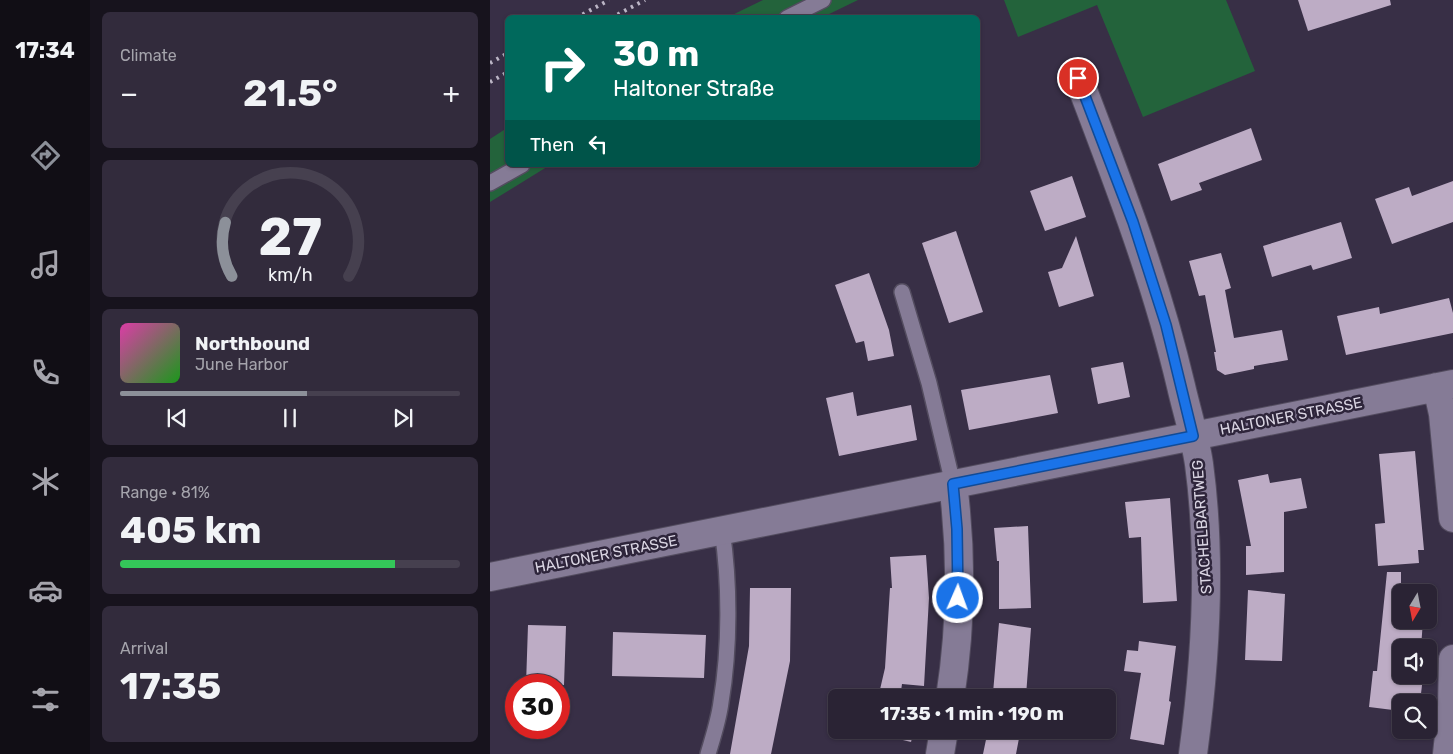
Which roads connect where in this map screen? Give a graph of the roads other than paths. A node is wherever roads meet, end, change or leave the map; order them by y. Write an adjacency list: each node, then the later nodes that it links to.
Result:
1 (823, 0): 2 (lane)
2 (793, 15)
3 (1078, 78): 8 (street, STACHELBARTWEG)
4 (518, 167): 5 (lane)
5 (490, 183)
6 (902, 292): 9 (lane)
7 (1445, 386): 8 (street, HALTONER STRASSE); 10 (street)
8 (1193, 436): 9 (street, HALTONER STRASSE); 18 (street, STACHELBARTWEG)
9 (953, 484): 11 (street, HALTONER STRASSE); 14 (street)
10 (1453, 518)
11 (722, 530): 12 (street, HALTONER STRASSE); 16 (lane)
12 (490, 577)
13 (1453, 659): 19 (street)
14 (951, 689)
15 (942, 739): 17 (street)
16 (708, 754)
17 (940, 754)
18 (1193, 754)
19 (1446, 754)

